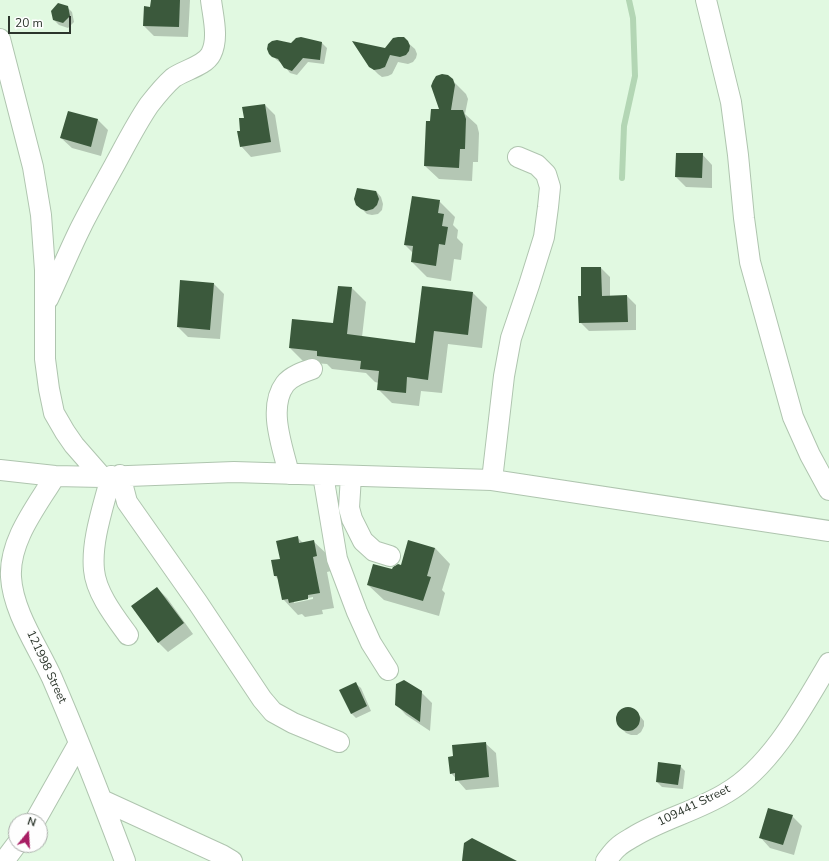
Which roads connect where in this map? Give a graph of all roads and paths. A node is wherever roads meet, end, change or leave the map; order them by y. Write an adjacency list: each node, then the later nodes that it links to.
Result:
1 (211, 0): 6 (street)
2 (706, 0): 15 (street)
3 (0, 38): 4 (street)
4 (5, 77): 6 (street)
5 (518, 157): 14 (street)
6 (45, 305): 12 (street)
7 (312, 369): 9 (street)
8 (0, 470): 11 (street)
9 (289, 474): 10 (street); 12 (street)
10 (323, 475): 13 (street); 22 (street)
11 (54, 476): 12 (street); 18 (street, 121998 Street)
12 (111, 476): 20 (street); 23 (street)
13 (351, 476): 14 (street); 17 (street)
14 (492, 480): 16 (street)
15 (829, 490)
16 (829, 531)
17 (390, 556)
18 (11, 576): 19 (street); 24 (street, 121998 Street)
19 (0, 596)
20 (128, 635)
21 (829, 663): 29 (street, 109441 Street)
22 (388, 670)
23 (339, 742)
24 (79, 744): 25 (street, 121998 Street); 26 (street)
25 (102, 800): 27 (street, 121998 Street); 28 (street)
26 (40, 813)
27 (122, 856)
28 (232, 861)
29 (606, 861)

